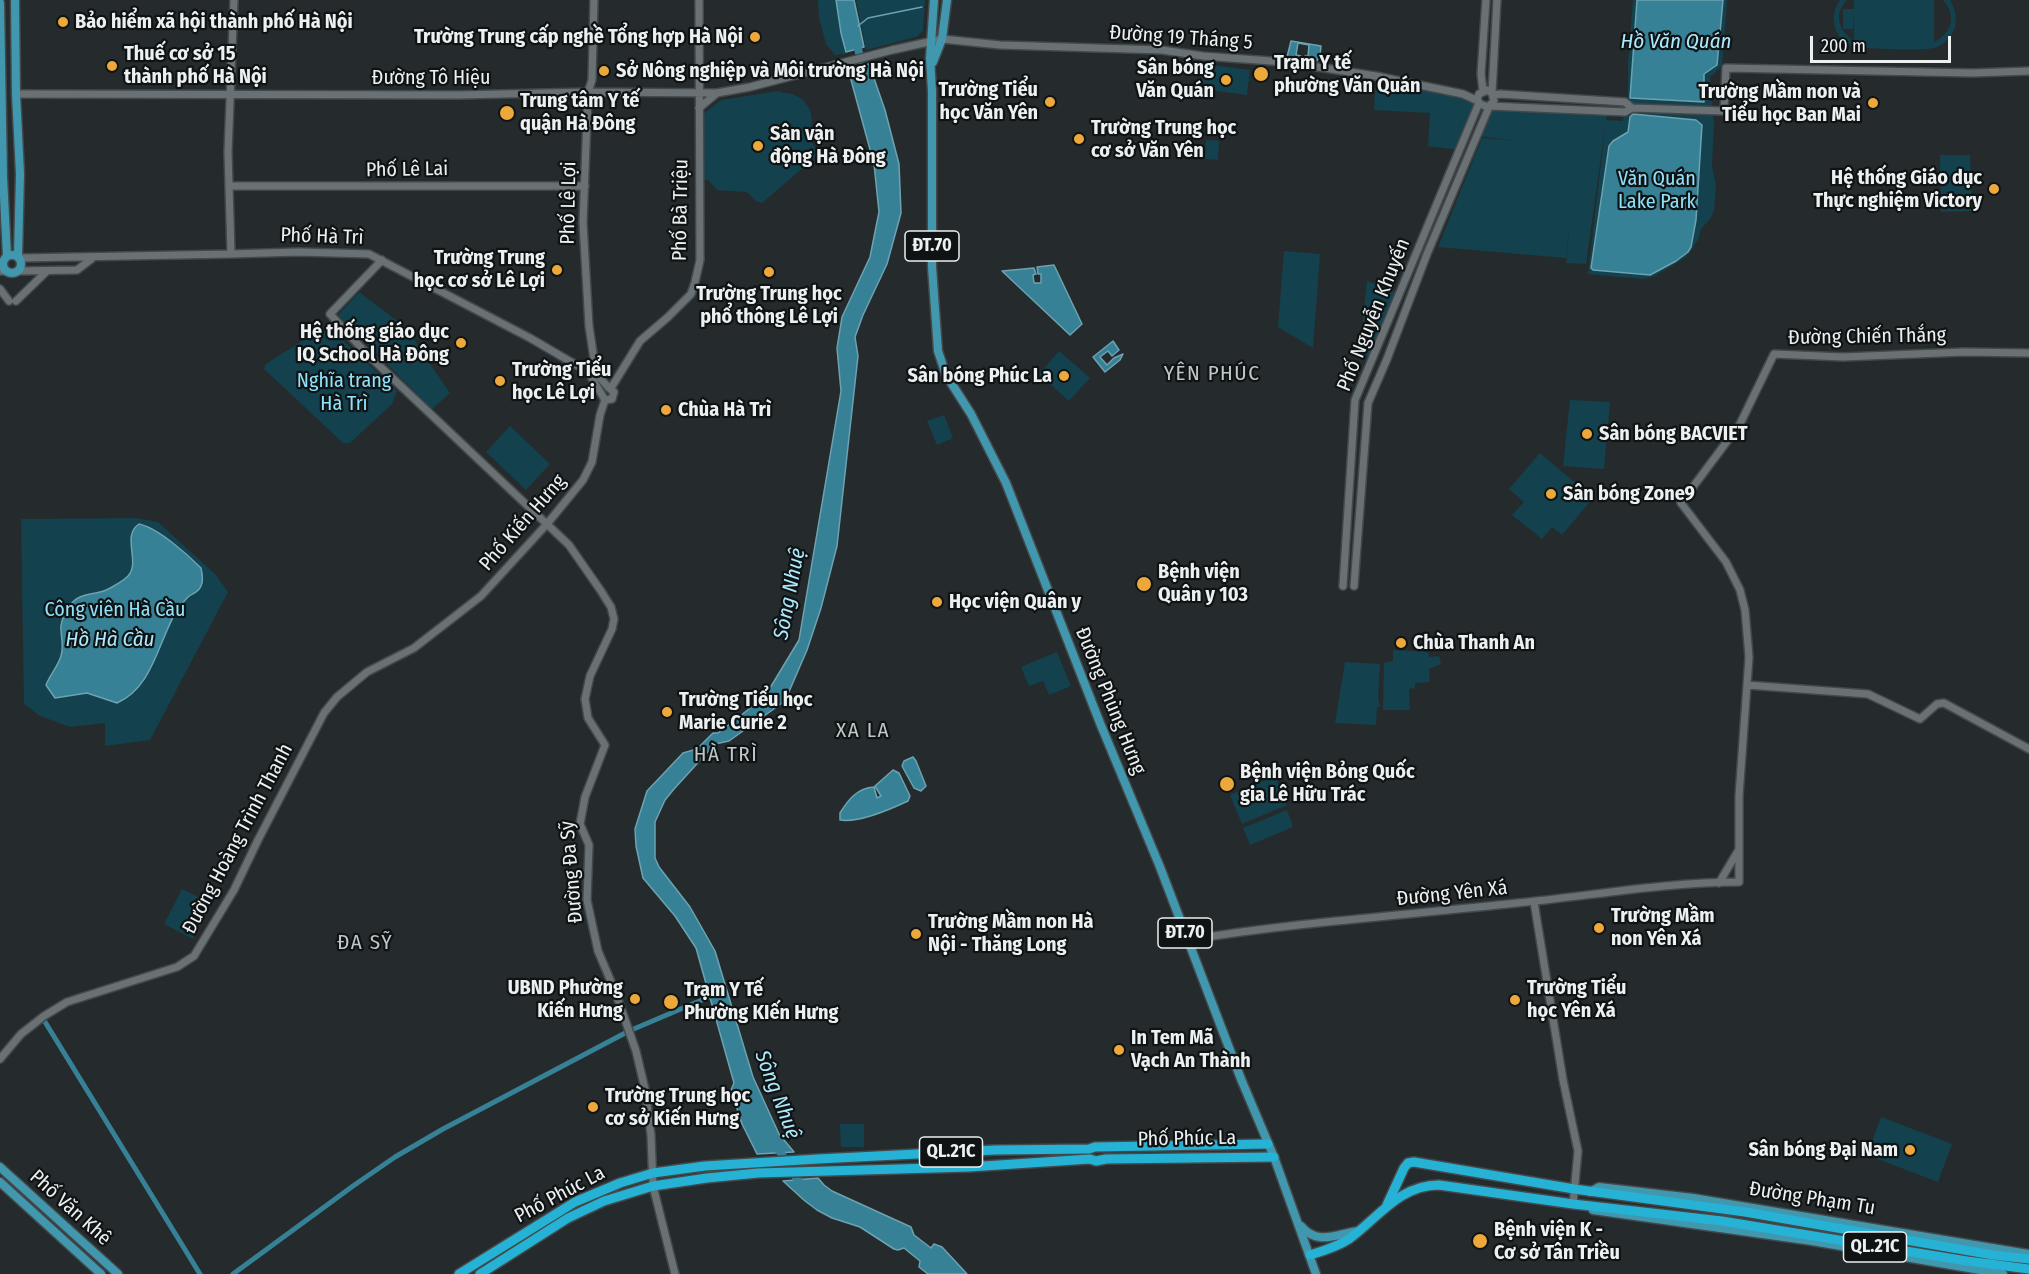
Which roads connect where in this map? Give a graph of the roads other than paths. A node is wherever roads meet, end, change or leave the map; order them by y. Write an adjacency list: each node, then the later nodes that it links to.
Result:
1 (15, 0): 19 (main road)
2 (234, 0): 22 (street)
3 (594, 0): 15 (street, Phố Lê Lợi)
4 (699, 0): 17 (street, Phố Bà Triệu)
5 (934, 0): 11 (main road, Đường Phùng Hưng / ĐT.70)
6 (947, 0): 10 (main road, Đường Phùng Hưng / ĐT.70)
7 (1486, 0): 16 (street)
8 (1497, 0): 21 (street)
9 (0, 3): 14 (main road)
10 (942, 39): 11 (street, Đường 19 Tháng 5); 12 (main road, Đường Phùng Hưng / ĐT.70); 20 (street, Đường 19 Tháng 5)
11 (931, 40): 12 (main road, Đường Phùng Hưng / ĐT.70); 18 (street, Đường Tô Hiệu)
12 (931, 69): 54 (main road, Đường Phùng Hưng / ĐT.70)
13 (2029, 71): 27 (street)
14 (2, 82): 19 (main road); 24 (main road)
15 (588, 92): 17 (street, Đường Tô Hiệu); 22 (street, Đường Tô Hiệu); 30 (street, Phố Lê Lợi)
16 (1481, 92): 20 (street, Đường 19 Tháng 5); 21 (street); 23 (street)
17 (698, 93): 18 (street, Đường Tô Hiệu); 26 (street, Phố Bà Triệu)
18 (717, 93): 26 (street)
19 (16, 94): 22 (street, Đường Tô Hiệu); 24 (main road); 28 (main road)
20 (1463, 94): 23 (street, Đường 19 Tháng 5)
21 (1493, 94): 25 (street); 27 (street)
22 (230, 95): 29 (street)
23 (1478, 102): 25 (street); 46 (street, Phố Nguyễn Khuyến)
24 (1, 103): 28 (main road); 32 (main road)
25 (1489, 106): 27 (street); 47 (street, Phố Nguyễn Khuyến)
26 (699, 108): 42 (street, Phố Bà Triệu)
27 (1632, 108)
28 (17, 111): 33 (main road)
29 (229, 186): 30 (street, Phố Lê Lai); 31 (street)
30 (585, 186): 41 (street, Phố Lê Lợi)
31 (231, 255): 34 (street, Phố Hà Trì); 35 (street, Phố Hà Trì)
32 (4, 257): 33 (main road); 36 (main road)
33 (19, 257): 34 (street, Phố Hà Trì); 37 (main road)
34 (94, 257): 38 (street, Phố Hà Trì)
35 (382, 260): 41 (street, Phố Hà Trì); 45 (street, Đường Đa Sỹ)
36 (3, 271): 37 (main road)
37 (18, 271): 38 (street, Phố Hà Trì)
38 (46, 272): 39 (street)
39 (0, 289)
40 (2029, 353): 44 (street, Đường Chiến Thắng)
41 (593, 374): 42 (street)
42 (607, 389): 43 (street); 43 (street, Phố Bà Triệu)
43 (605, 400): 45 (street, Phố Kiến Hưng)
44 (1681, 503): 49 (street, Đường Yên Xá)
45 (547, 524): 48 (street, Phố Kiến Hưng); 61 (street, Đường Đa Sỹ)
46 (1343, 586)
47 (1354, 586)
48 (481, 596): 55 (street, Đường Hoàng Trình Thanh)
49 (1747, 685): 50 (street); 51 (street, Đường Yên Xá)
50 (2029, 749)
51 (1739, 849): 52 (street); 52 (street, Đường Yên Xá)
52 (1719, 883): 53 (street, Đường Yên Xá)
53 (1534, 902): 54 (street, Đường Yên Xá); 65 (street)
54 (1188, 940): 56 (main road, Đường Phùng Hưng / ĐT.70)
55 (0, 1059)
56 (1268, 1144): 57 (highway, Phố Phúc La / QL.21C); 58 (main road, Đường Phùng Hưng / ĐT.70)
57 (1095, 1154): 58 (highway, Phố Phúc La / QL.21C); 61 (highway, Phố Phúc La / QL.21C); 63 (highway, Phố Phúc La / QL.21C)
58 (1274, 1157): 69 (main road, Đường Phùng Hưng / ĐT.70)
59 (1411, 1163): 64 (highway); 65 (highway, Đường Phạm Tu); 67 (highway, Đường Phạm Tu)
60 (0, 1167): 77 (main road, Phố Văn Khê)
61 (653, 1173): 63 (street, Đường Đa Sỹ); 78 (highway, Phố Phúc La / QL.21C)
62 (0, 1182): 76 (main road, Phố Văn Khê)
63 (653, 1186): 79 (highway, Phố Phúc La / QL.21C); 80 (street, Đường Đa Sỹ)
64 (1419, 1187): 66 (highway, Đường Phạm Tu / QL.21C); 67 (highway, Đường Phạm Tu / QL.21C)
65 (1574, 1190): 66 (street); 68 (highway, Đường Phạm Tu)
66 (1573, 1204): 70 (highway, Đường Phạm Tu / QL.21C)
67 (1387, 1206): 71 (highway, Đường Phạm Tu)
68 (1723, 1206): 70 (highway); 72 (main road, Đường Phạm Tu); 74 (highway, Đường Phạm Tu / QL.21C)
69 (1298, 1222): 71 (main road); 73 (main road, ĐT.70)
70 (1722, 1224): 75 (highway, Đường Phạm Tu / QL.21C); 82 (main road, Đường Phạm Tu)
71 (1358, 1231): 73 (highway, Đường Phạm Tu)
72 (2029, 1254)
73 (1310, 1255): 81 (main road, ĐT.70)
74 (2029, 1259)
75 (2029, 1269)
76 (101, 1274)
77 (118, 1274)
78 (460, 1274)
79 (480, 1274)
80 (675, 1274)
81 (1316, 1274)
82 (2003, 1274)

